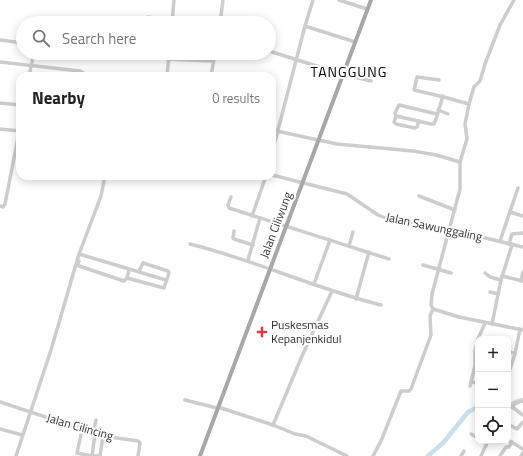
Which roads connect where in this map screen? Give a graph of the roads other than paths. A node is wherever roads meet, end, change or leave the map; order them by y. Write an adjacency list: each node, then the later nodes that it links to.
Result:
1 (174, 0): 9 (street)
2 (222, 0): 10 (street)
3 (313, 0): 11 (street)
4 (339, 0): 7 (street)
5 (371, 0): 8 (main road, Jalan Ciliwung)
6 (514, 0): 32 (street)
7 (352, 2): 8 (street)
8 (368, 9): 14 (main road, Jalan Ciliwung)
9 (173, 16)
10 (221, 16)
11 (305, 26): 14 (street); 19 (street)
12 (0, 40): 13 (street)
13 (16, 42)
14 (354, 42): 27 (main road, Jalan Ciliwung)
15 (276, 53): 19 (street)
16 (32, 60): 22 (street)
17 (168, 60): 25 (street)
18 (190, 60): 20 (street)
19 (297, 60): 27 (street); 40 (street)
20 (213, 61): 26 (street)
21 (0, 62): 22 (street)
22 (31, 65): 23 (street); 24 (street)
23 (30, 72)
24 (82, 72)
25 (166, 72)
26 (212, 72)
27 (342, 74): 29 (street); 42 (main road, Jalan Ciliwung)
28 (439, 80): 30 (street)
29 (371, 81)
30 (443, 96): 32 (street); 34 (street)
31 (0, 103): 33 (street)
32 (469, 104): 44 (street)
33 (16, 105)
34 (438, 112): 35 (street); 36 (street); 37 (street)
35 (448, 114)
36 (396, 116): 37 (street); 37 (street)
37 (419, 121)
38 (0, 129): 39 (street)
39 (16, 129)
40 (278, 132): 41 (street); 42 (street)
41 (276, 139)
42 (317, 140): 44 (street); 48 (main road, Jalan Ciliwung)
43 (16, 149): 52 (street)
44 (460, 162): 53 (street)
45 (276, 176): 48 (street, Jalan Sawunggaling)
46 (104, 180): 71 (street)
47 (265, 180): 55 (street)
48 (303, 183): 58 (main road, Jalan Ciliwung); 59 (street, Jalan Sawunggaling)
49 (518, 188): 54 (street)
50 (419, 196): 53 (street)
51 (231, 197): 55 (street)
52 (0, 206)
53 (454, 210): 59 (street)
54 (510, 212): 56 (street); 64 (street)
55 (252, 216): 57 (street)
56 (523, 216)
57 (260, 218): 58 (street); 67 (street)
58 (286, 226): 63 (street); 75 (main road, Jalan Ciliwung)
59 (448, 229): 64 (street, Jalan Sawunggaling); 76 (street)
60 (234, 231): 67 (street)
61 (353, 232): 68 (street)
62 (523, 233): 66 (street)
63 (330, 240): 68 (street); 86 (street)
64 (500, 241): 66 (street, Jalan Sawunggaling)
65 (190, 244): 73 (street)
66 (510, 244): 69 (street, Jalan Sawunggaling); 82 (street)
67 (253, 245): 73 (street)
68 (349, 246): 70 (street)
69 (523, 247)
70 (369, 252): 72 (street); 90 (street)
71 (80, 254): 77 (street); 83 (street); 108 (street)
72 (389, 259)
73 (248, 260): 75 (street)
74 (423, 265): 76 (street)
75 (270, 268): 86 (street); 107 (main road, Jalan Ciliwung)
76 (438, 269): 80 (street); 92 (street)
77 (130, 270): 78 (street); 83 (street)
78 (139, 271): 84 (street); 84 (street)
79 (523, 272): 85 (street)
80 (452, 273)
81 (486, 273): 82 (street)
82 (502, 278): 85 (street); 89 (street)
83 (128, 279): 84 (street)
84 (166, 280)
85 (522, 281)
86 (314, 284): 87 (street)
87 (332, 291): 90 (street); 112 (street)
88 (490, 292): 89 (street)
89 (498, 294): 94 (street)
90 (356, 299): 91 (street)
91 (381, 305)
92 (433, 309): 93 (street); 136 (street)
93 (485, 323): 94 (street); 96 (street)
94 (492, 324): 95 (street)
95 (522, 330): 98 (street)
96 (479, 336)
97 (511, 352): 98 (street)
98 (515, 353): 100 (street)
99 (475, 366): 101 (street)
100 (509, 372)
101 (471, 382): 102 (street); 103 (street)
102 (475, 383)
103 (470, 386)
104 (185, 400): 107 (street)
105 (523, 401): 109 (street)
106 (0, 402): 108 (street, Jalan Cilincing)
107 (218, 407): 112 (street); 135 (main road, Jalan Ciliwung)
108 (31, 412): 115 (street, Jalan Cilincing); 118 (street)
109 (523, 415)
110 (96, 420): 116 (street)
111 (523, 422): 113 (street)
112 (273, 425): 131 (street)
113 (511, 426)
114 (0, 429): 118 (street)
115 (82, 430): 116 (street, Jalan Cilincing); 129 (street)
116 (94, 434): 119 (street, Jalan Cilincing); 133 (street)
117 (471, 434): 120 (street)
118 (22, 435): 132 (street)
119 (103, 436): 133 (street); 134 (street, Jalan Cilincing)
120 (475, 436)
121 (511, 442): 125 (street)
122 (523, 442): 125 (street)
123 (486, 444): 138 (street)
124 (510, 444): 139 (street)
125 (519, 447): 126 (street)
126 (523, 449)
127 (464, 451): 137 (street)
128 (71, 453): 129 (street)
129 (77, 453): 133 (street)
130 (523, 453): 140 (street)
131 (346, 455)
132 (16, 456)
133 (92, 456)
134 (138, 456)
135 (200, 456)
136 (373, 456)
137 (461, 456)
138 (481, 456)
139 (500, 456)
140 (521, 456)

